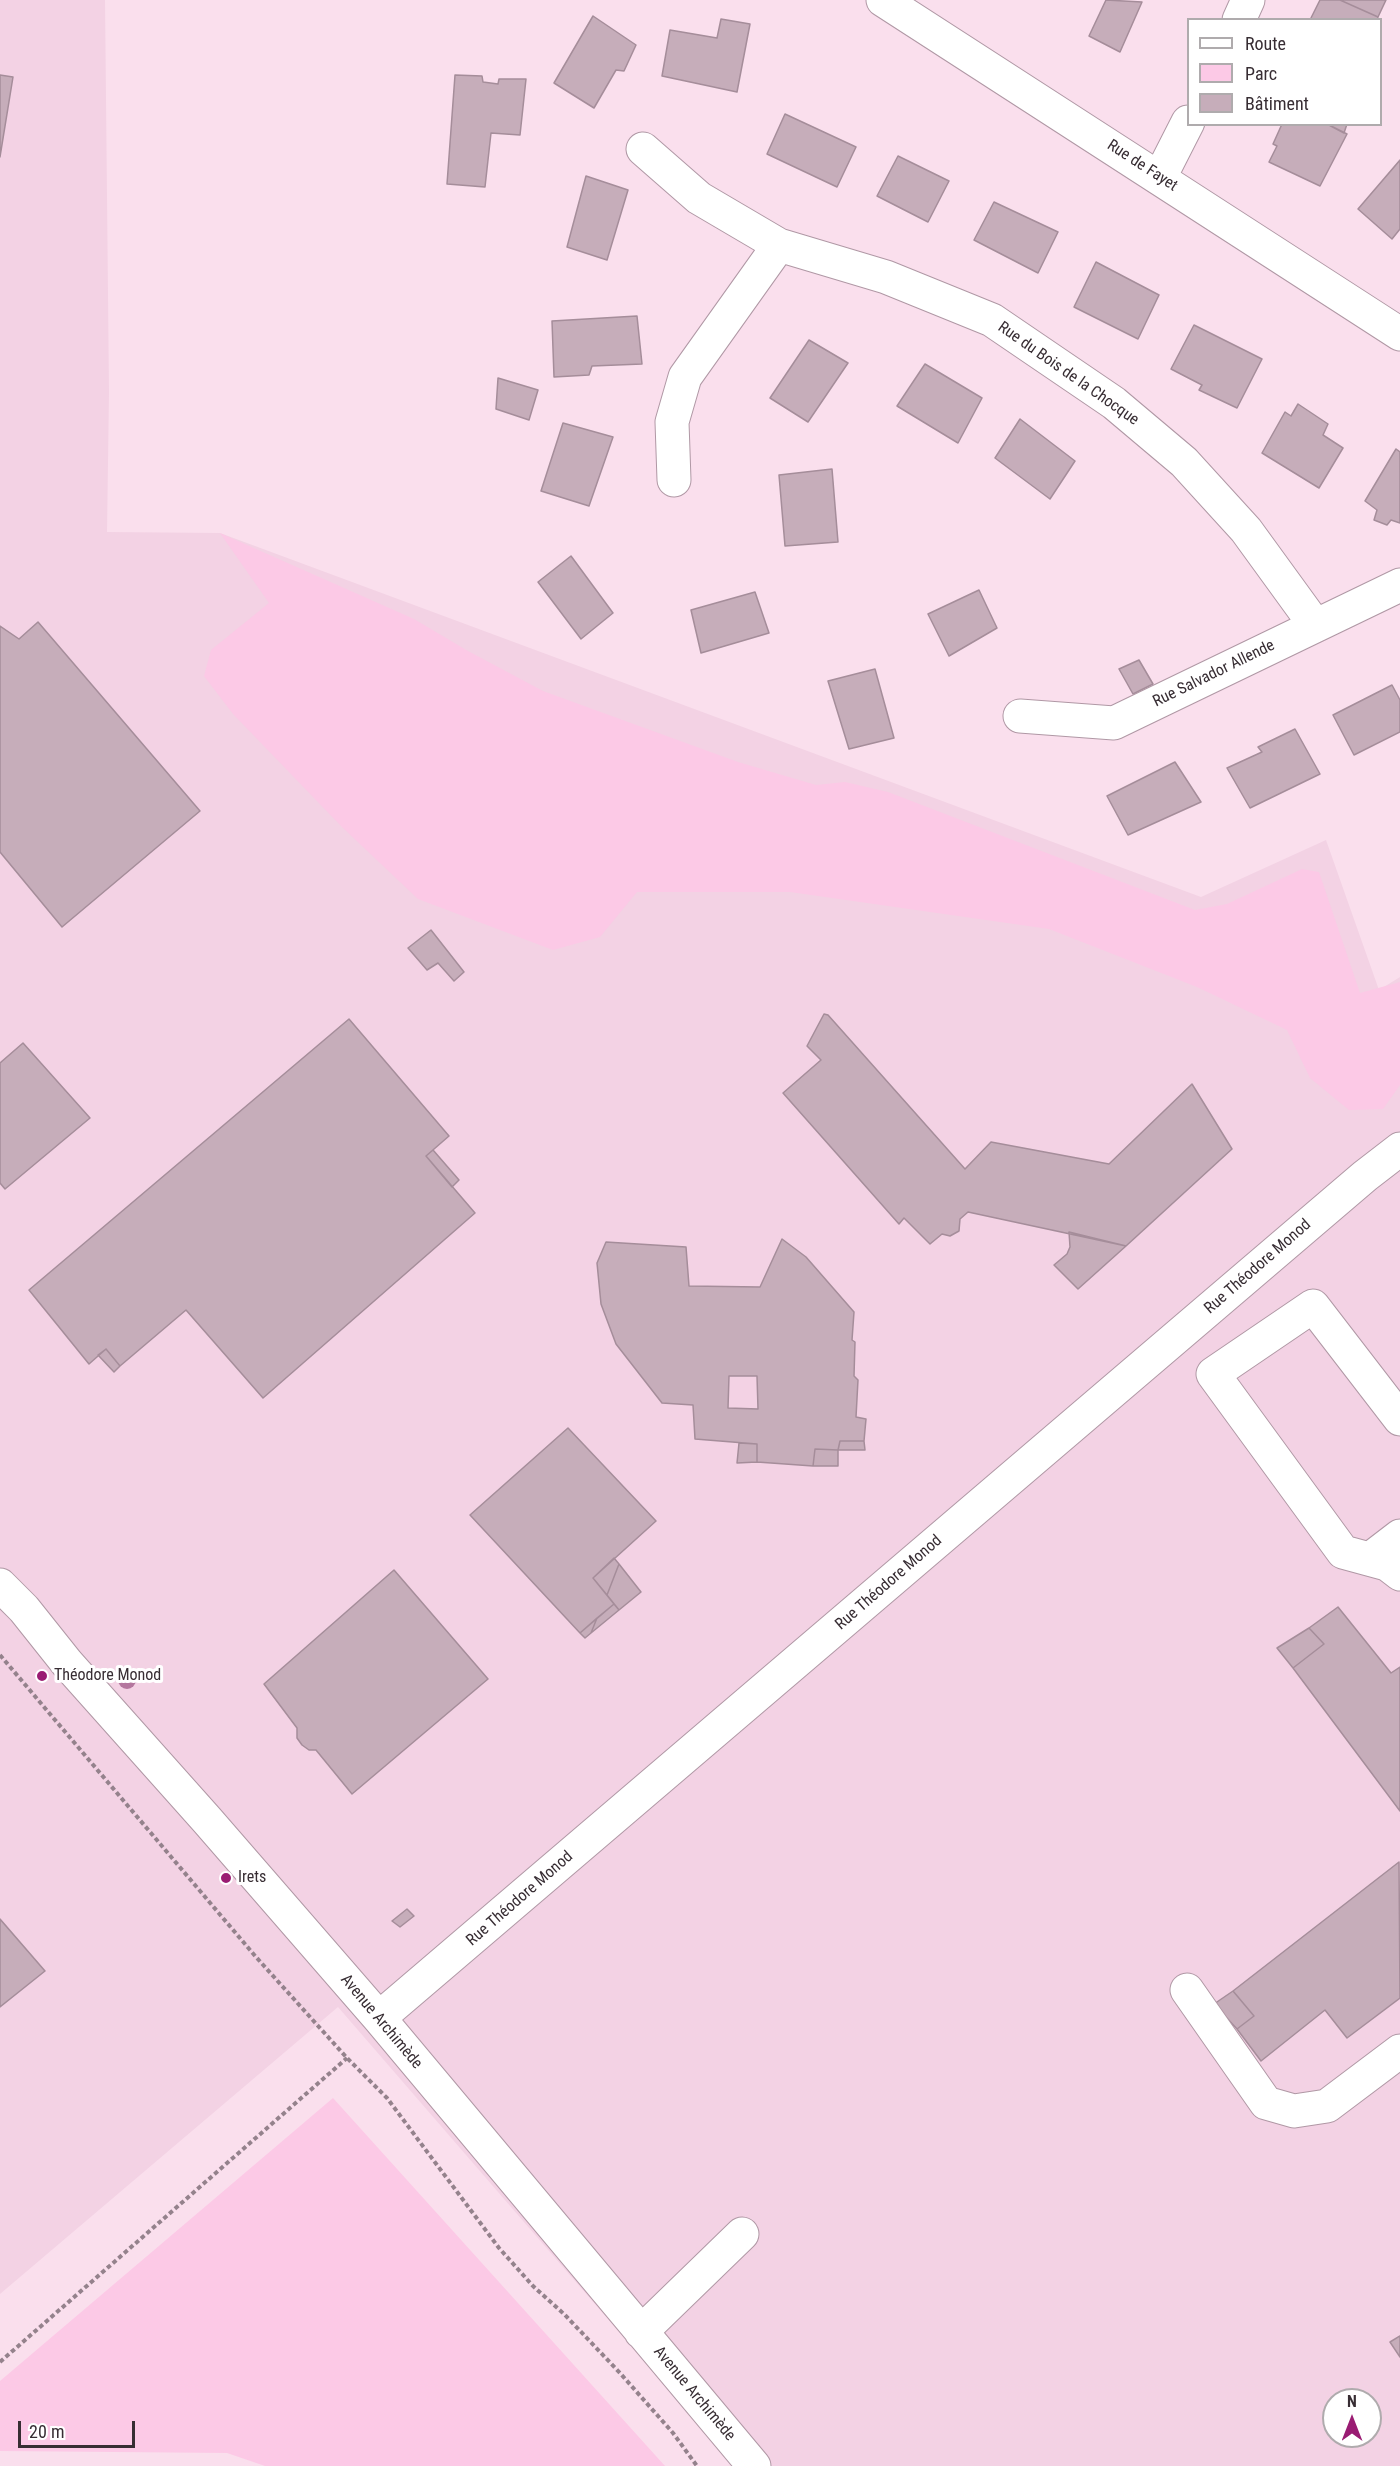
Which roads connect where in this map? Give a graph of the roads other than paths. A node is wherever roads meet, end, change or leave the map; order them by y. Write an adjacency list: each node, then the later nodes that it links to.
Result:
1 (883, 0): 6 (street, Rue de Fayet)
2 (1248, 0): 3 (street)
3 (1240, 18)
4 (1187, 124): 6 (street)
5 (643, 149): 7 (street, Rue du Bois de la Chocque)
6 (1160, 177): 8 (street, Rue de Fayet)
7 (779, 245): 9 (street); 11 (street, Rue du Bois de la Chocque)
8 (1400, 334)
9 (674, 480)
10 (1400, 585): 11 (street, Rue Salvador Allende)
11 (1316, 625): 12 (street, Rue Salvador Allende)
12 (1020, 716)
13 (1400, 1149): 20 (street, Rue Théodore Monod)
14 (1400, 1419): 16 (street)
15 (1400, 1536): 16 (street)
16 (1370, 1559): 17 (street)
17 (1400, 1574)
18 (0, 1585): 20 (street, Avenue Archimède)
19 (1187, 1990): 21 (street)
20 (379, 2018): 23 (street, Avenue Archimède)
21 (1400, 2051)
22 (742, 2234): 23 (street)
23 (641, 2332): 24 (street, Avenue Archimède)
24 (754, 2466)

